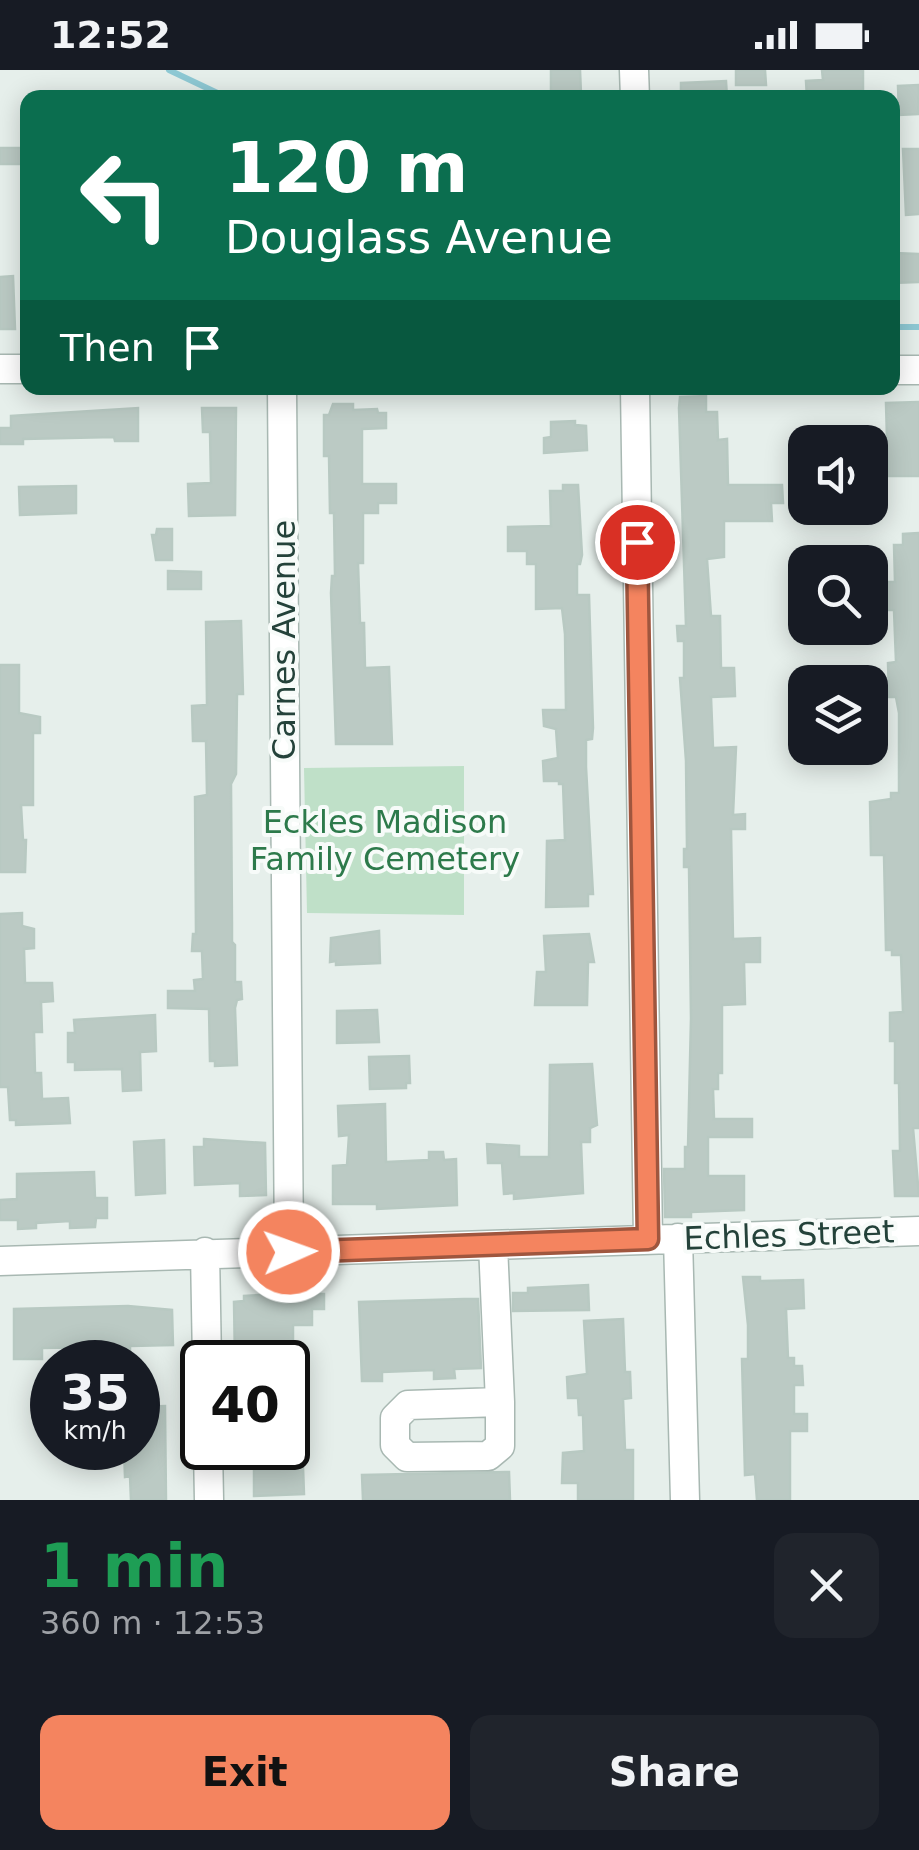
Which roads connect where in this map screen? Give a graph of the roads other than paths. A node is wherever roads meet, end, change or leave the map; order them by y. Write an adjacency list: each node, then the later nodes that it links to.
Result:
1 (282, 395): 8 (street, Carnes Avenue)
2 (634, 395): 5 (street)
3 (919, 1231): 4 (street, Echles Street)
4 (678, 1238): 5 (street, Echles Street); 14 (street)
5 (648, 1239): 6 (street, Echles Street)
6 (494, 1244): 8 (street, Echles Street); 11 (street)
7 (205, 1252): 8 (street, Echles Street); 9 (street, Echles Street); 10 (street)
8 (289, 1252)
9 (0, 1260)
10 (207, 1340)
11 (500, 1402)
12 (208, 1470): 13 (street)
13 (209, 1500)
14 (685, 1500)

